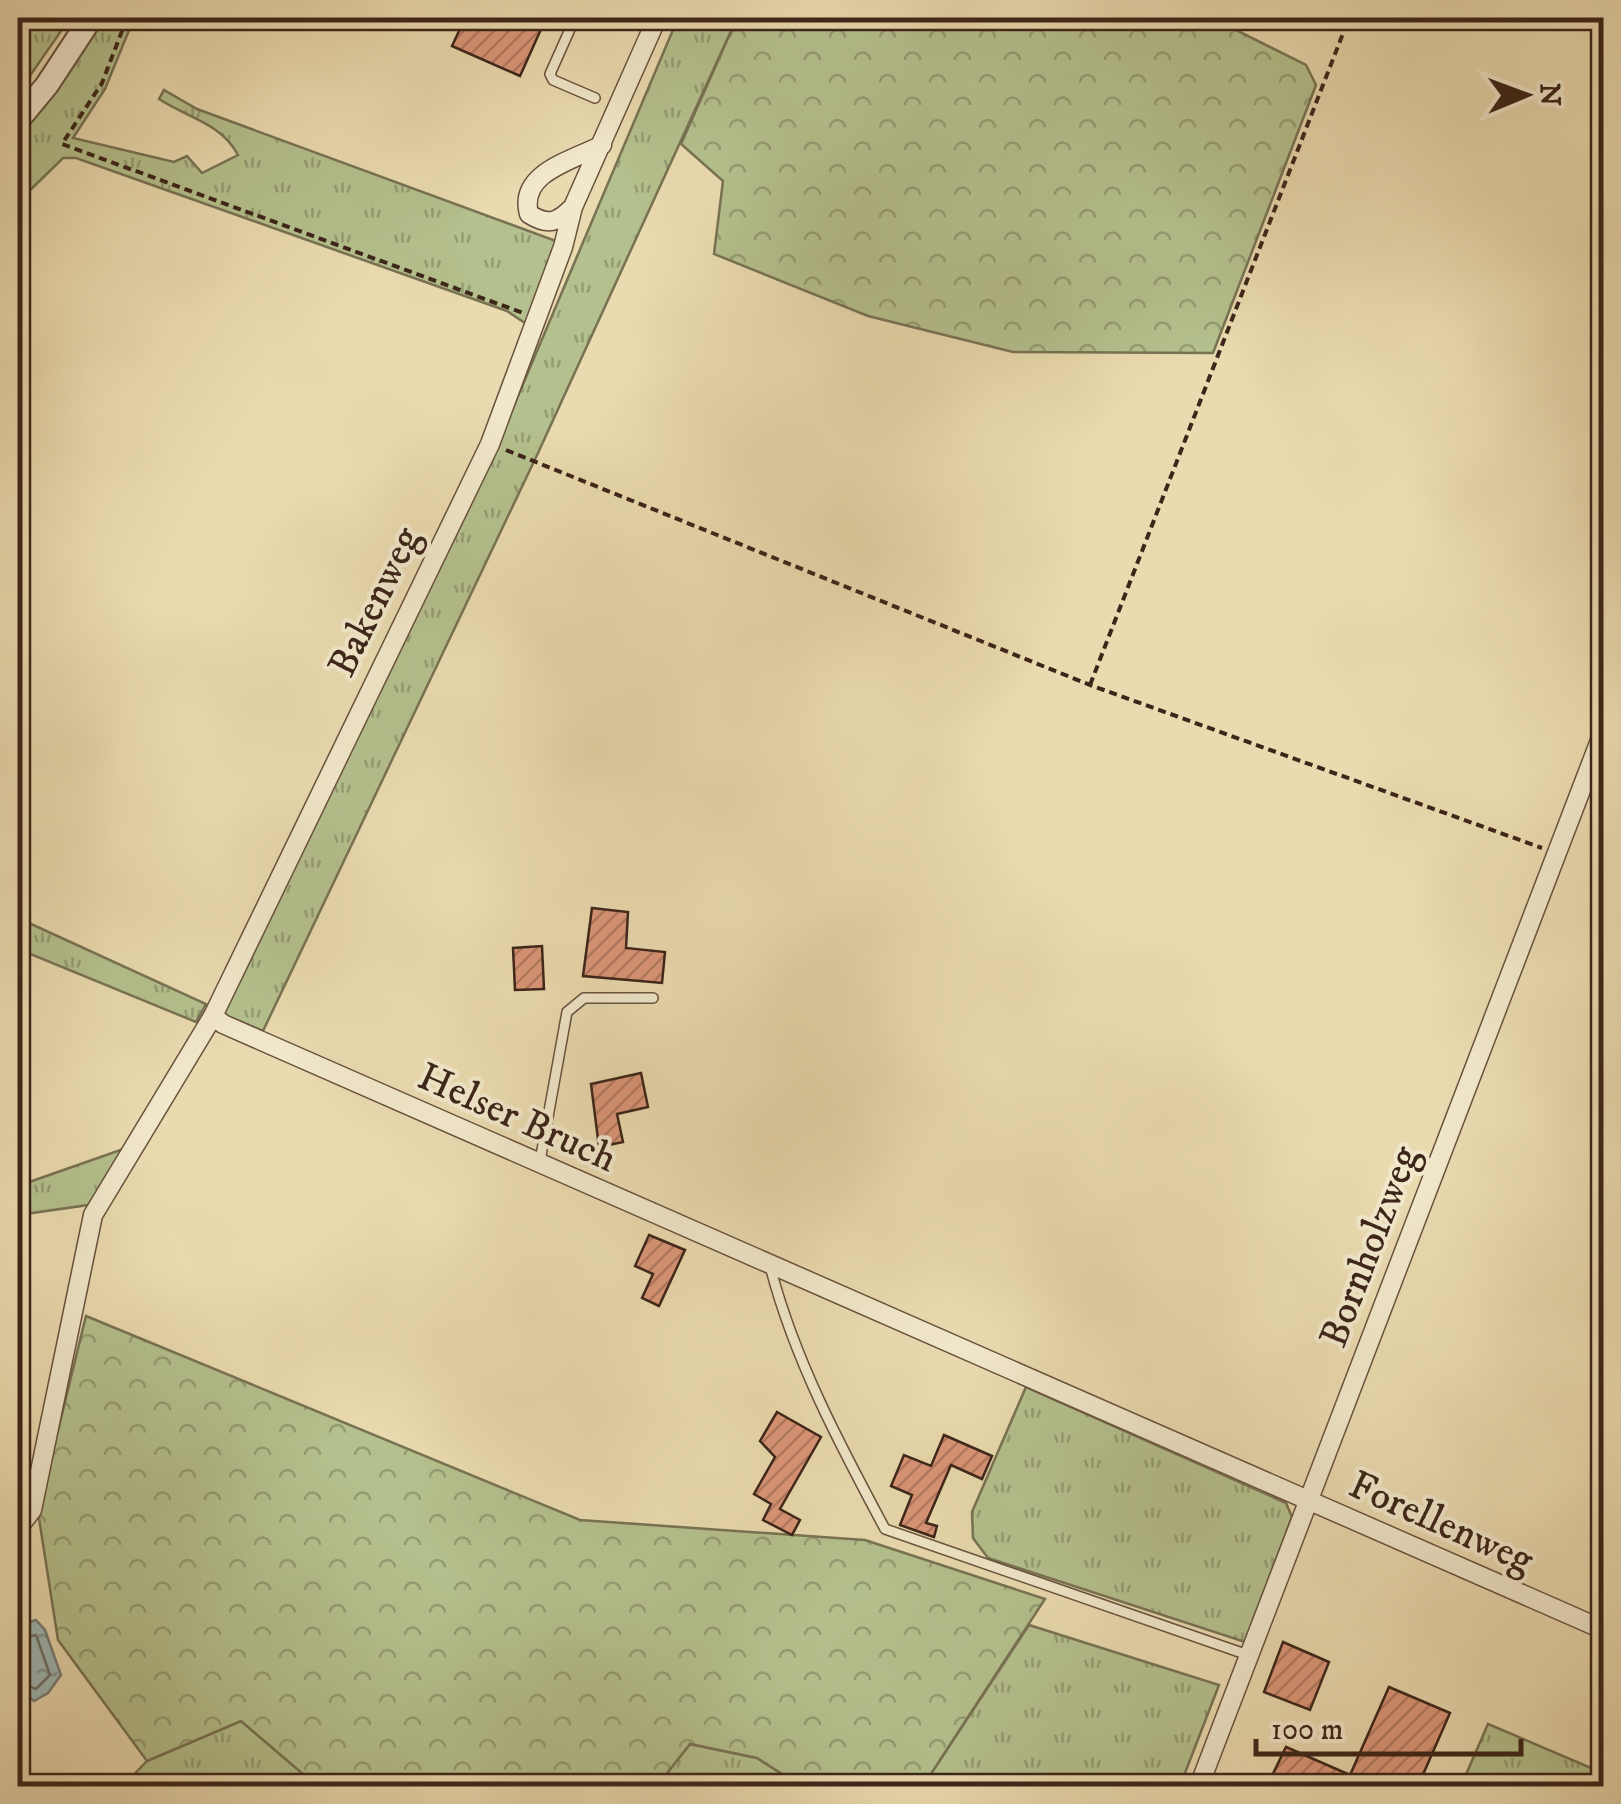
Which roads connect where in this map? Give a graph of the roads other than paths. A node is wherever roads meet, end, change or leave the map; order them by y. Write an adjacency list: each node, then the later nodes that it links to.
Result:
1 (91, 18): 5 (street)
2 (575, 18): 4 (lane)
3 (653, 19): 6 (street, Bakenweg)
4 (595, 98)
5 (18, 120)
6 (602, 145): 7 (street, Bakenweg); 7 (street)
7 (573, 207): 10 (street, Bakenweg)
8 (1604, 730): 13 (street, Bornholzweg)
9 (653, 998): 11 (lane)
10 (213, 1016): 11 (street, Helser Bruch); 14 (street)
11 (539, 1164): 12 (street, Helser Bruch)
12 (770, 1266): 13 (street, Helser Bruch); 16 (lane)
13 (1308, 1500): 15 (street, Forellenweg); 16 (street, Bornholzweg)
14 (18, 1528)
15 (1604, 1630)
16 (1249, 1656): 17 (street, Bornholzweg)
17 (1199, 1786)

